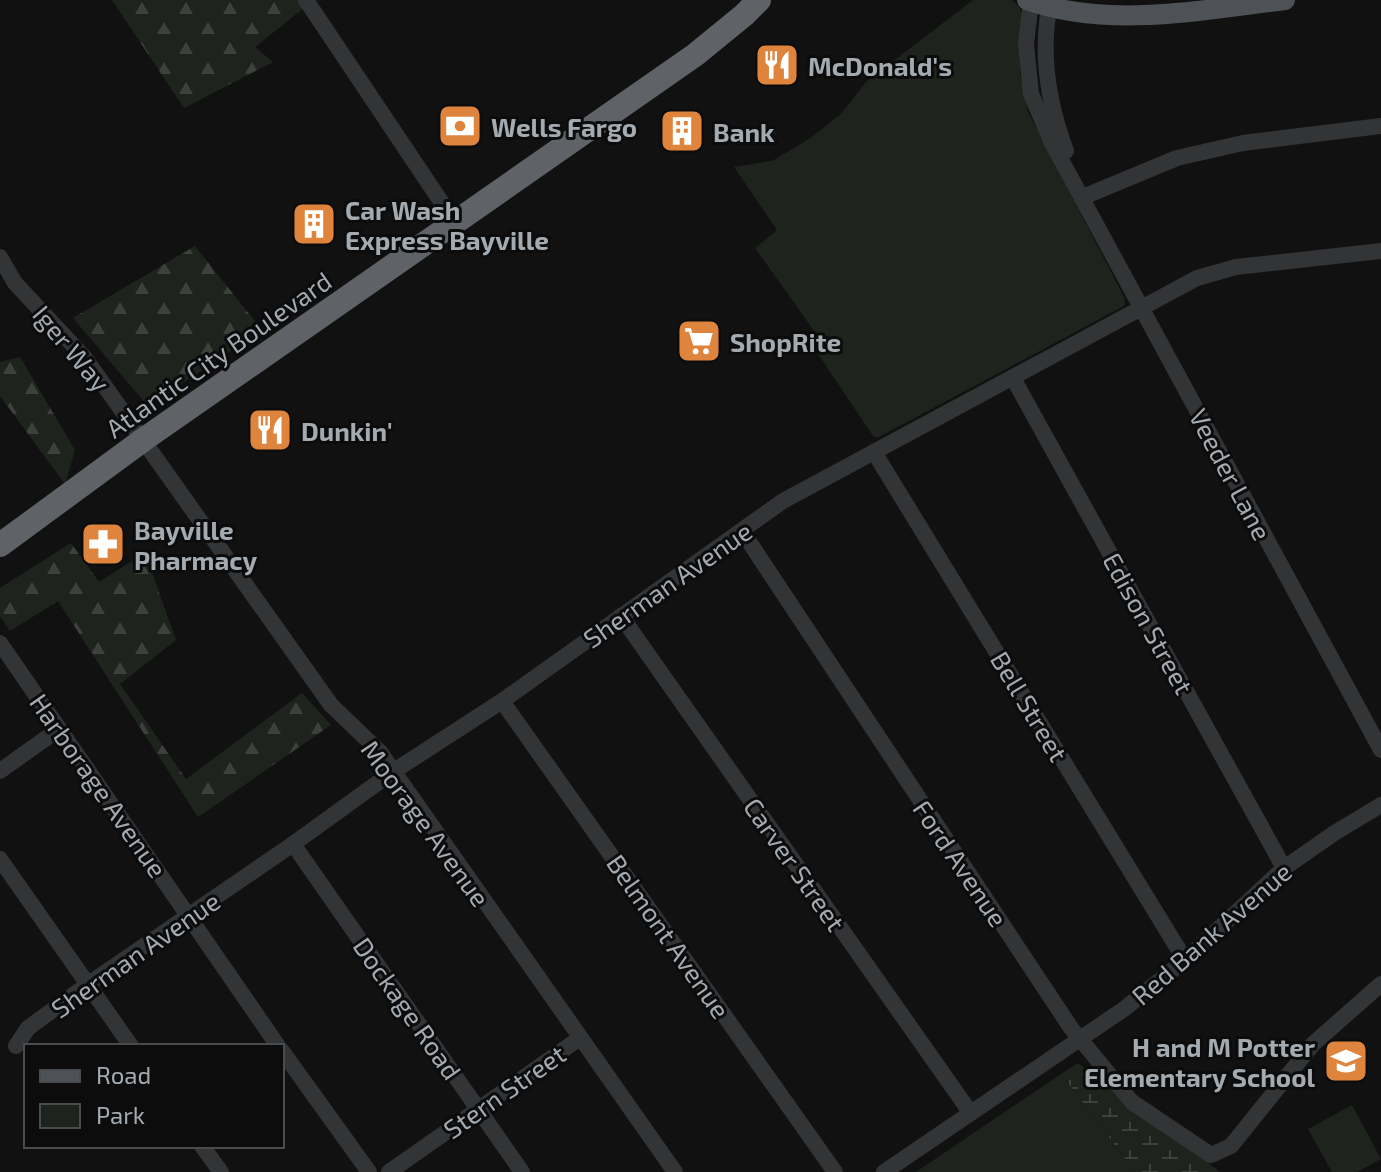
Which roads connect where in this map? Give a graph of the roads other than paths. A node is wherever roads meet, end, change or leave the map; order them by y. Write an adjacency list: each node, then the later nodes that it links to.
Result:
1 (306, 0): 8 (street)
2 (771, 0): 5 (highway, Atlantic City Boulevard)
3 (1282, 0): 4 (main road)
4 (1038, 1): 7 (street, Veeder Lane)
5 (751, 8): 8 (highway, Atlantic City Boulevard)
6 (1381, 126): 7 (street)
7 (1083, 197): 11 (street, Veeder Lane)
8 (454, 221): 13 (highway, Atlantic City Boulevard)
9 (1381, 251): 11 (street, Sherman Avenue)
10 (0, 257): 13 (street, Iger Way)
11 (1141, 307): 12 (street, Sherman Avenue); 21 (street, Veeder Lane)
12 (1013, 378): 14 (street, Sherman Avenue); 27 (street, Edison Street)
13 (143, 440): 16 (highway, Atlantic City Boulevard); 23 (street, Moorage Avenue)
14 (874, 452): 15 (street, Sherman Avenue); 29 (street, Bell Street)
15 (742, 531): 17 (street, Sherman Avenue); 33 (street, Ford Avenue)
16 (0, 545)
17 (621, 616): 19 (street, Sherman Avenue); 39 (street, Carver Street)
18 (0, 643): 20 (street, Harborage Avenue)
19 (502, 701): 23 (street, Sherman Avenue); 46 (street, Belmont Avenue)
20 (59, 729): 22 (street); 28 (street, Harborage Avenue)
21 (1381, 750)
22 (0, 771)
23 (394, 771): 25 (street, Sherman Avenue); 32 (street, Moorage Avenue)
24 (1381, 805): 27 (street, Red Bank Avenue)
25 (293, 844): 28 (street, Sherman Avenue); 38 (street, Dockage Road)
26 (0, 859): 31 (street)
27 (1284, 868): 29 (street, Red Bank Avenue)
28 (190, 916): 31 (street, Sherman Avenue); 35 (street, Harborage Avenue)
29 (1185, 960): 33 (street, Red Bank Avenue)
30 (1381, 984): 33 (street, Ford Avenue)
31 (87, 985): 34 (street); 36 (street, Sherman Avenue)
32 (580, 1038): 38 (street, Stern Street); 45 (street, Moorage Avenue)
33 (1079, 1038): 39 (street, Red Bank Avenue)
34 (130, 1044)
35 (277, 1044)
36 (16, 1046)
37 (284, 1054): 42 (street)
38 (478, 1109): 43 (street, Stern Street); 44 (street, Dockage Road)
39 (970, 1112): 47 (street, Red Bank Avenue)
40 (203, 1148): 41 (street)
41 (221, 1172)
42 (369, 1172)
43 (389, 1172)
44 (522, 1172)
45 (675, 1172)
46 (835, 1172)
47 (884, 1172)

